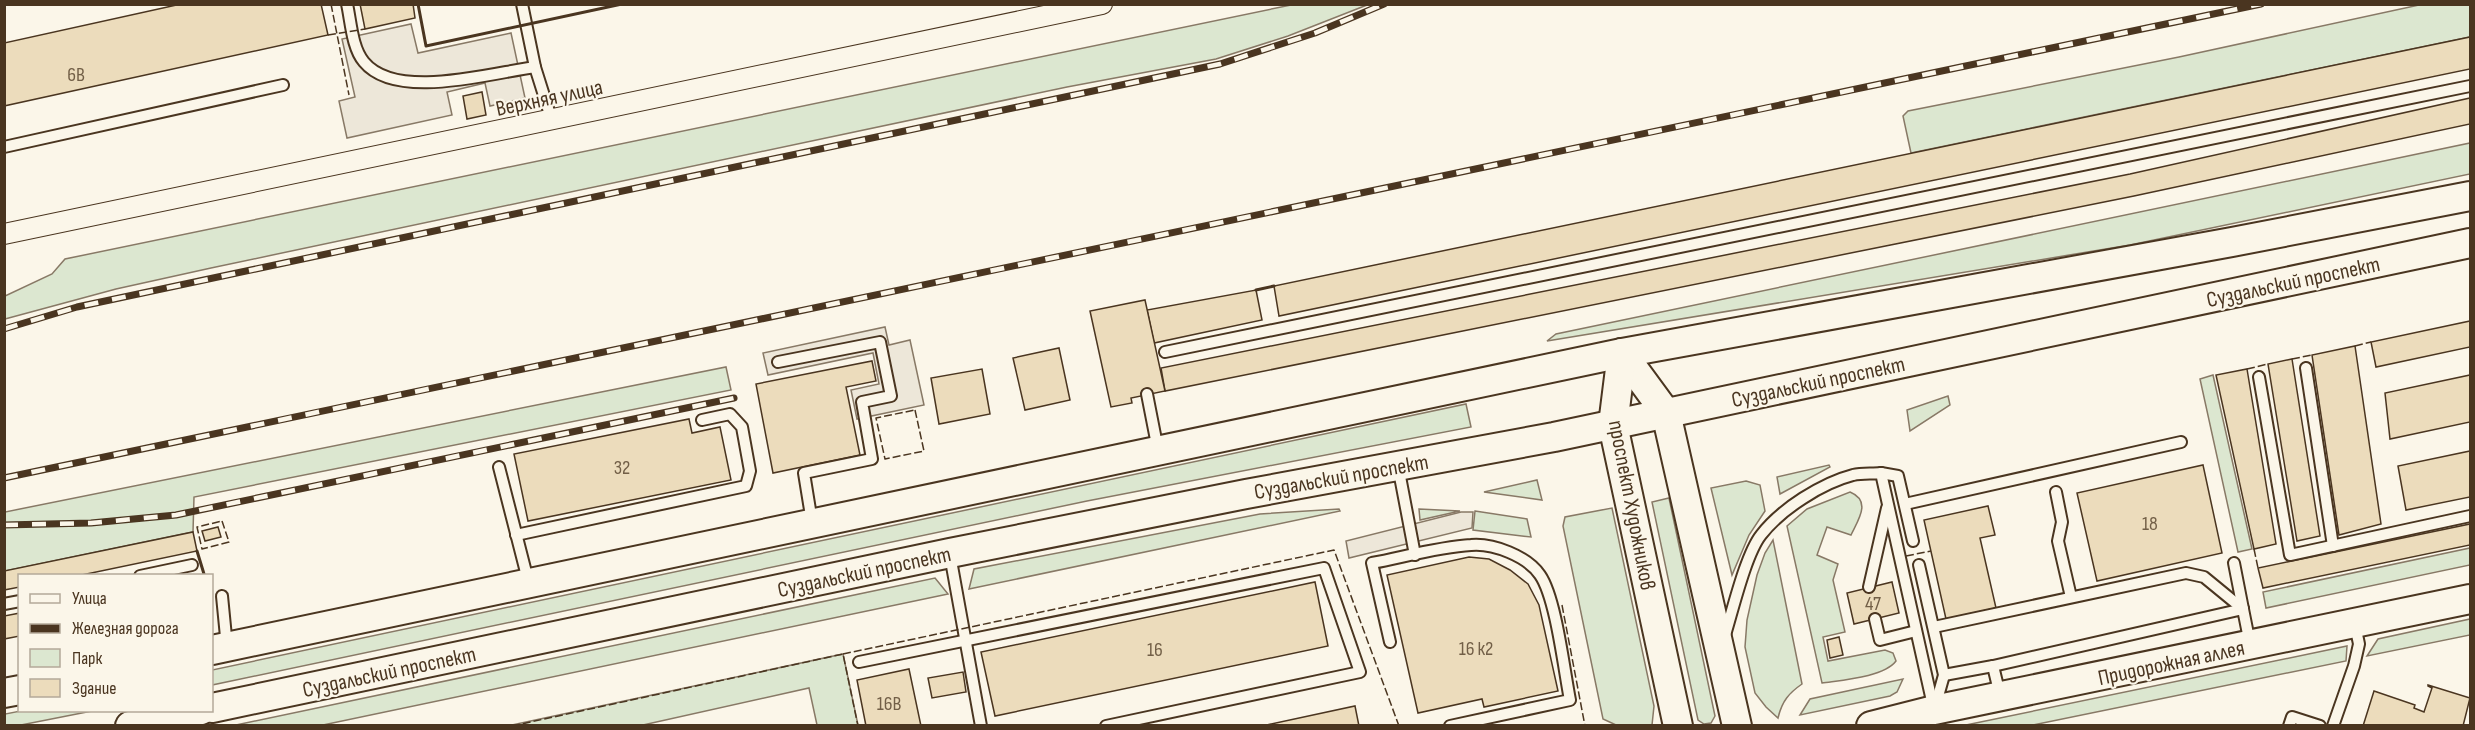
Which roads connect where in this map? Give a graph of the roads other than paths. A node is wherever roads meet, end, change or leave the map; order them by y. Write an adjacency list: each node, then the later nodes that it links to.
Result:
1 (347, 4): 4 (lane)
2 (522, 4): 4 (lane)
3 (1102, 4): 7 (street, Верхняя улица)
4 (535, 67): 7 (lane)
5 (284, 85): 8 (lane)
6 (2470, 86): 12 (lane)
7 (552, 121): 10 (street, Верхняя улица)
8 (4, 147)
9 (2470, 196): 13 (main road)
10 (4, 234)
11 (2470, 243): 18 (main road, Суздальский проспект)
12 (1165, 352)
13 (1622, 353): 18 (main road, проспект Художников); 20 (main road, проспект Художников); 22 (main road)
14 (778, 362): 30 (lane)
15 (2306, 368): 33 (lane)
16 (2259, 377): 33 (lane)
17 (1147, 394): 22 (lane)
18 (1666, 413): 20 (main road, Суздальский проспект); 54 (main road, проспект Художников)
19 (702, 420): 31 (lane)
20 (1613, 424): 23 (main road, Суздальский проспект); 67 (main road, проспект Художников)
21 (2181, 442): 27 (lane)
22 (1158, 450): 30 (main road)
23 (1398, 466): 34 (main road, Суздальский проспект); 35 (lane)
24 (499, 467): 31 (lane)
25 (1881, 473): 27 (lane); 28 (lane); 54 (lane)
26 (2056, 492): 43 (lane)
27 (1905, 504): 32 (lane)
28 (1888, 505): 41 (lane); 49 (lane)
29 (2470, 516): 33 (lane)
30 (812, 523): 40 (main road)
31 (516, 535): 40 (lane)
32 (1913, 541)
33 (2333, 546)
34 (950, 553): 50 (lane); 59 (main road, Суздальский проспект)
35 (1415, 555): 51 (lane); 62 (lane)
36 (2234, 563): 45 (lane)
37 (192, 565): 39 (lane)
38 (1919, 565): 48 (lane)
39 (149, 574)
40 (529, 584): 53 (main road)
41 (1869, 587)
42 (222, 596): 53 (lane)
43 (2071, 597): 45 (lane); 48 (lane)
44 (2470, 599): 47 (main road, Придорожная аллея)
45 (2243, 609): 52 (lane); 56 (lane)
46 (1875, 619): 49 (lane)
47 (2355, 623): 52 (main road, Придорожная аллея); 72 (lane)
48 (1934, 627): 57 (lane)
49 (1916, 631): 60 (lane)
50 (966, 641): 55 (lane); 64 (lane); 65 (lane)
51 (1390, 642)
52 (2250, 645): 58 (main road, Придорожная аллея)
53 (219, 648)
54 (1719, 653): 68 (main road, проспект Художников)
55 (859, 662)
56 (1993, 666): 57 (lane); 58 (lane)
57 (1944, 675): 60 (lane)
58 (2000, 698): 60 (main road, Придорожная аллея)
59 (213, 708)
60 (1934, 710): 69 (main road, Придорожная аллея)
61 (196, 712): 63 (main road)
62 (1493, 721): 66 (lane)
63 (130, 726)
64 (981, 726)
65 (1106, 726)
66 (1450, 726)
67 (1678, 726)
68 (1737, 726)
69 (1870, 726)
70 (2289, 726): 71 (lane)
71 (2320, 726)
72 (2333, 726)

